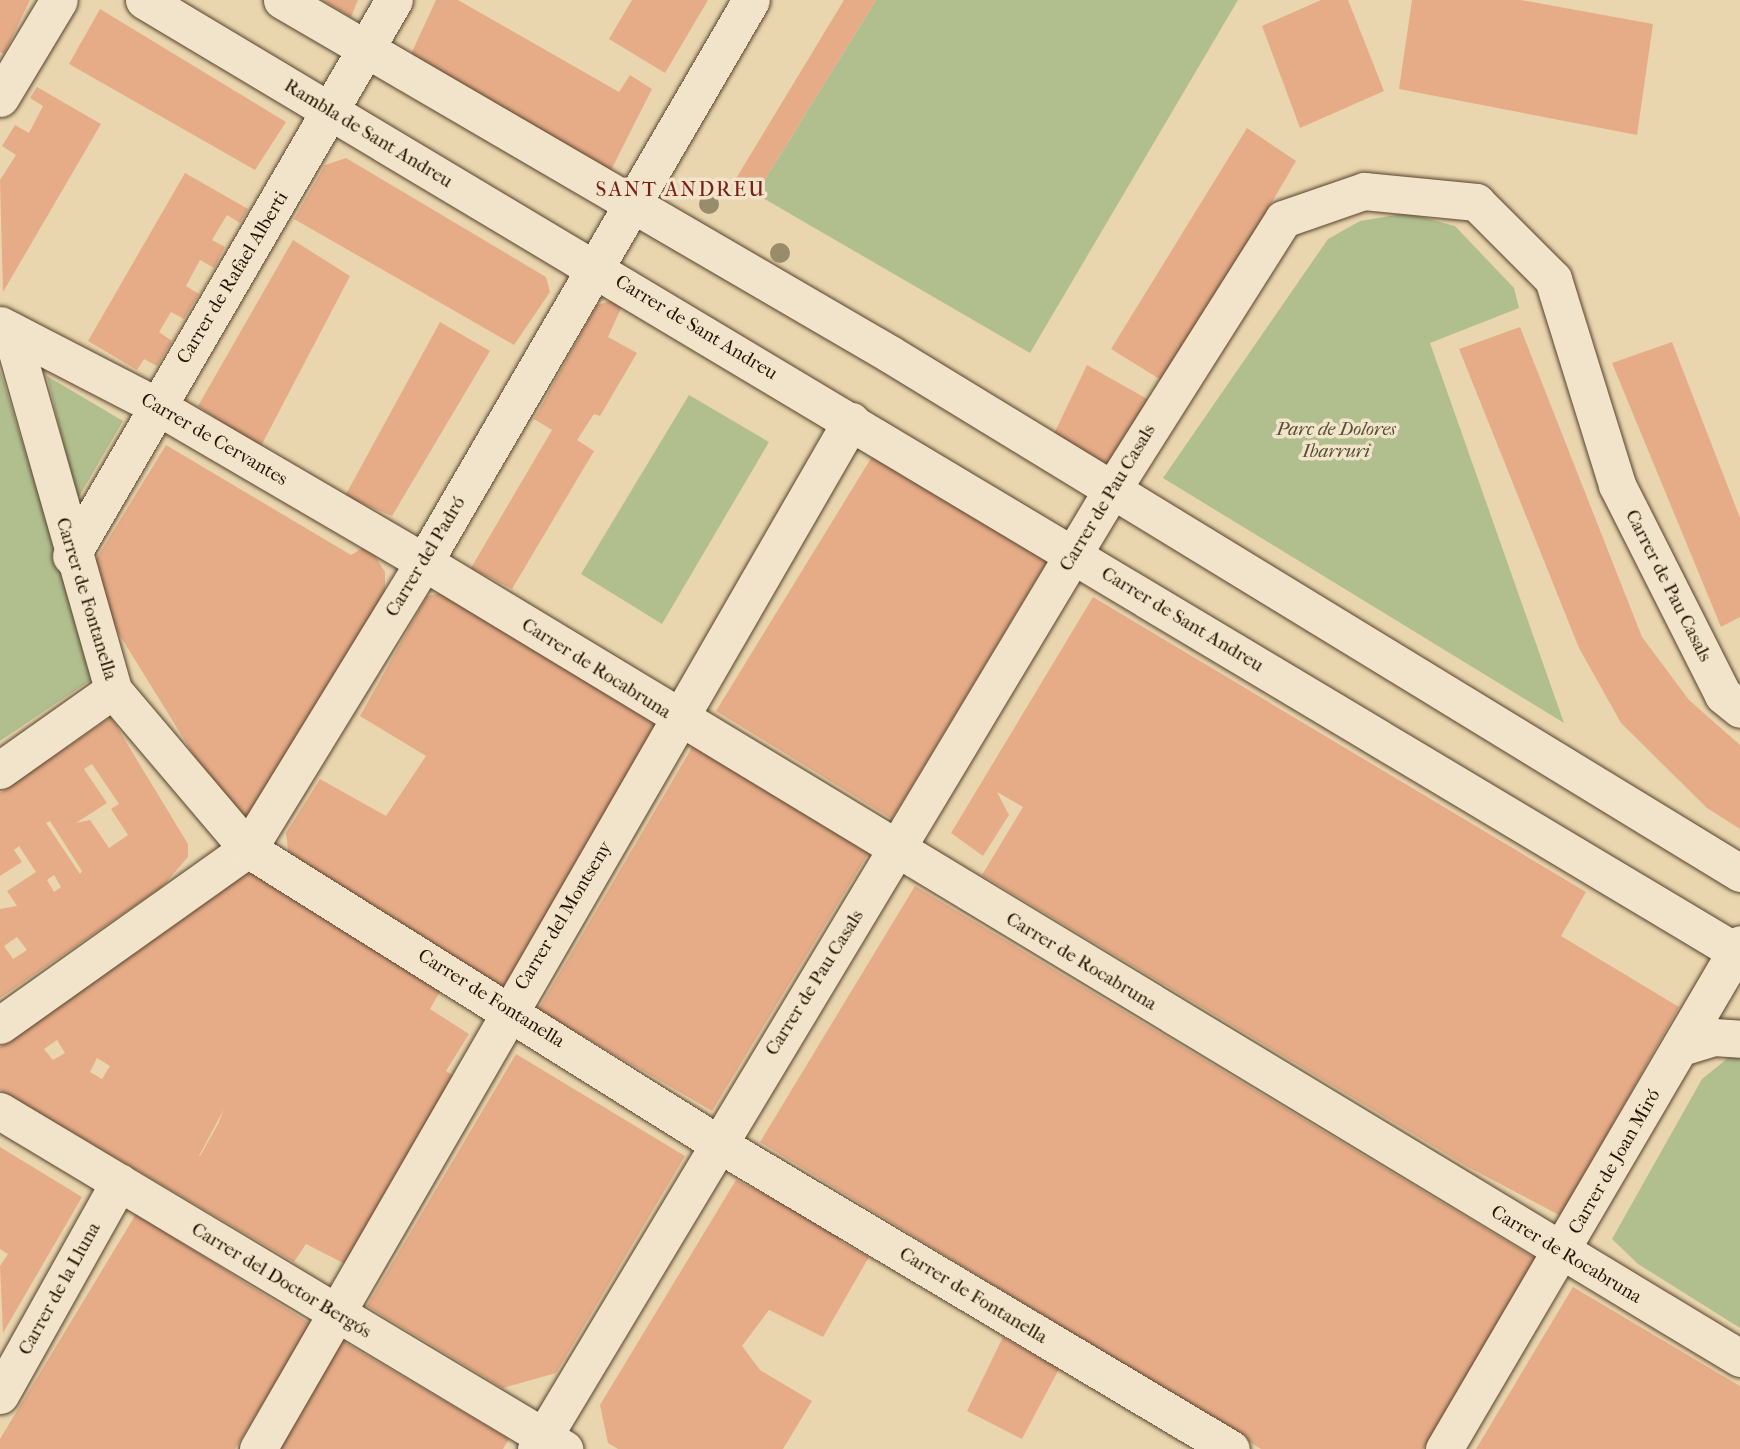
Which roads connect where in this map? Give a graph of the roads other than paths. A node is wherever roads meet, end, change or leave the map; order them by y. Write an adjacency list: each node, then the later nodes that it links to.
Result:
1 (60, 0): 7 (street)
2 (144, 0): 8 (street, Rambla de Sant Andreu)
3 (282, 0): 6 (street)
4 (394, 0): 6 (street, Carrer de Rafael Alberti)
5 (751, 0): 9 (street, Carrer del Padró)
6 (365, 48): 8 (street, Carrer de Rafael Alberti); 9 (street)
7 (0, 98)
8 (331, 111): 10 (street, Rambla de Sant Andreu); 12 (street, Carrer de Rafael Alberti)
9 (634, 203): 10 (street, Carrer del Padró); 14 (street)
10 (593, 267): 13 (street, Carrer de Sant Andreu); 17 (street, Carrer del Padró)
11 (5, 328): 12 (street, Carrer de Cervantes); 15 (street, Carrer de Fontanella)
12 (157, 406): 15 (street, Carrer de Rafael Alberti); 17 (street, Carrer de Cervantes)
13 (851, 421): 16 (street, Carrer de Sant Andreu); 20 (street, Carrer del Montseny)
14 (1110, 493): 16 (street, Carrer de Pau Casals); 19 (street, Carrer de Pau Casals); 24 (street)
15 (71, 556): 18 (street, Carrer de Fontanella)
16 (1074, 556): 23 (street, Carrer de Pau Casals); 25 (street, Carrer de Sant Andreu)
17 (424, 562): 20 (street, Carrer de Rocabruna); 22 (street, Carrer del Padró)
18 (113, 690): 21 (street); 22 (street, Carrer de Fontanella)
19 (1740, 709)
20 (680, 721): 23 (street, Carrer de Rocabruna); 26 (street, Carrer del Montseny)
21 (0, 770)
22 (248, 849): 26 (street, Carrer de Fontanella); 27 (street, Carrer del Padró)
23 (897, 851): 31 (street, Carrer de Pau Casals); 33 (street, Carrer de Rocabruna)
24 (1740, 873)
25 (1738, 950): 29 (street, Carrer de Joan Miró)
26 (509, 1009): 31 (street, Carrer de Fontanella); 34 (street, Carrer del Montseny)
27 (0, 1025)
28 (1740, 1039): 29 (street)
29 (1681, 1047): 33 (street, Carrer de Joan Miró)
30 (0, 1111): 32 (street, Carrer del Doctor Bergós)
31 (717, 1143): 37 (street, Carrer de Pau Casals); 39 (street, Carrer de Fontanella)
32 (119, 1182): 34 (street, Carrer del Doctor Bergós); 36 (street, Carrer de la Lluna)
33 (1563, 1253): 35 (street, Carrer de Rocabruna); 40 (street, Carrer de Joan Miró)
34 (336, 1316): 37 (street, Carrer del Doctor Bergós); 38 (street, Carrer del Montseny)
35 (1740, 1358)
36 (0, 1395)
37 (548, 1445)
38 (258, 1449)
39 (1231, 1449)
40 (1444, 1449)

